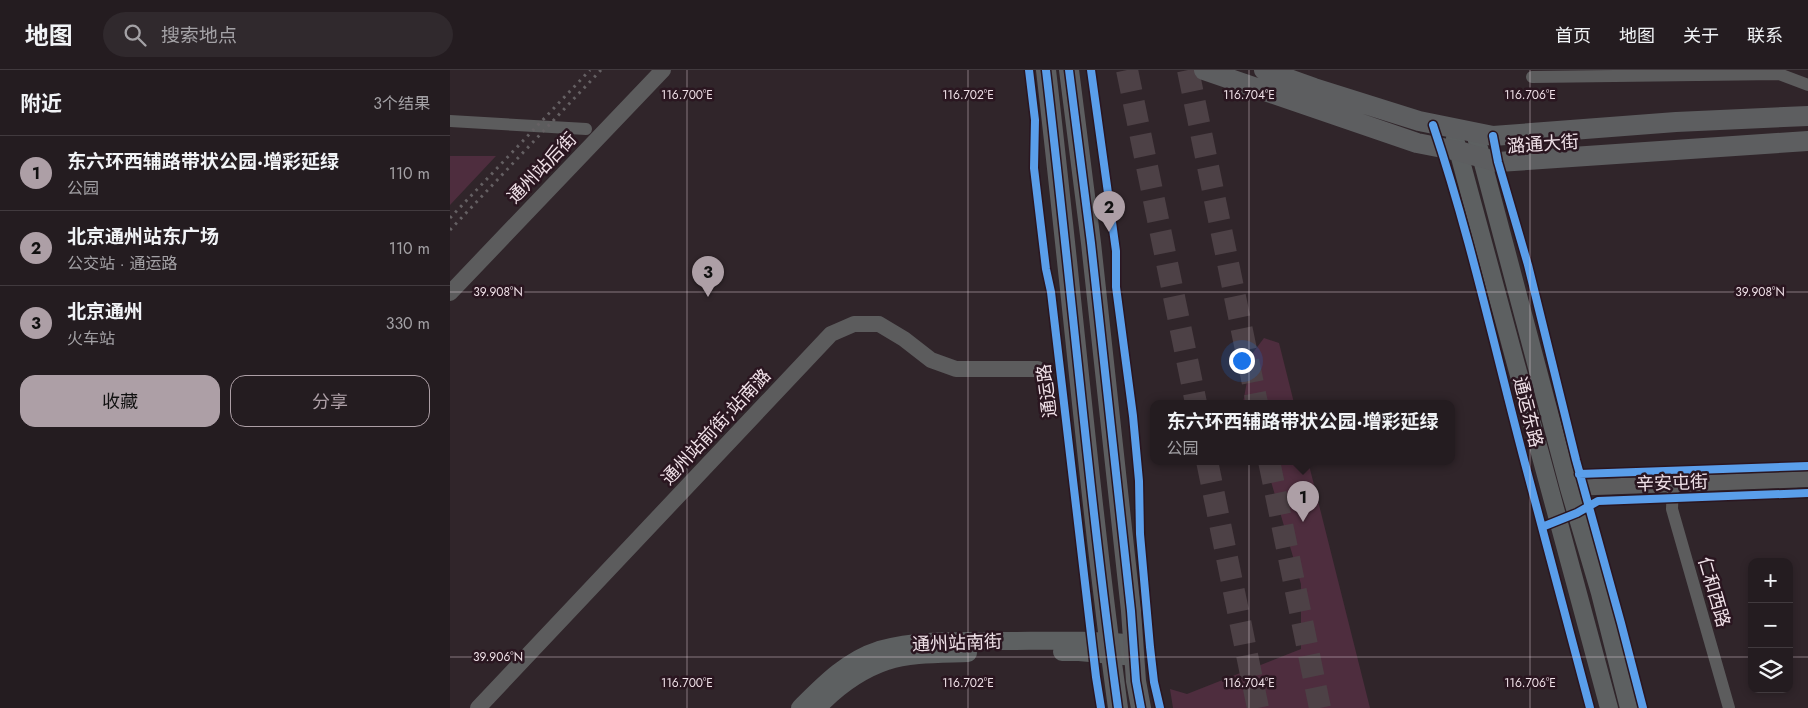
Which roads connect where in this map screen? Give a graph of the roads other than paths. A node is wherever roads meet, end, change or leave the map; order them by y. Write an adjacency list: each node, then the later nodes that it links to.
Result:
1 (663, 70): 16 (street, 通州站后街)
2 (1046, 70): 21 (main road, 通运路)
3 (1069, 70): 22 (main road)
4 (1204, 70): 14 (main road, 潞通大街)
5 (1264, 70): 11 (main road, 潞通大街)
6 (1532, 78): 7 (street)
7 (1808, 85)
8 (1808, 116): 12 (main road, 潞通大街)
9 (450, 121): 10 (street)
10 (586, 128)
11 (1452, 128): 12 (main road, 潞通大街); 14 (main road, 通运东路)
12 (1475, 133): 15 (main road, 通运东路)
13 (1808, 141): 15 (main road, 潞通大街)
14 (1458, 151): 15 (main road, 潞通大街); 28 (main road, 通运东路)
15 (1481, 157): 20 (main road, 通运东路)
16 (450, 293)
17 (1038, 369): 23 (street, 通州站前街;站南潞)
18 (1808, 479): 19 (street, 辛安屯街)
19 (1673, 484): 20 (street, 辛安屯街); 30 (street, 仁和西路)
20 (1570, 488): 29 (main road, 通运东路)
21 (1110, 649): 22 (main road, 通州站南街); 24 (main road, 通州站南街); 25 (main road, 通州站南街); 26 (main road, 通运路)
22 (1134, 651): 27 (main road)
23 (478, 708)
24 (800, 708)
25 (817, 708)
26 (1118, 708)
27 (1141, 708)
28 (1608, 708)
29 (1629, 708)
30 (1729, 708)

